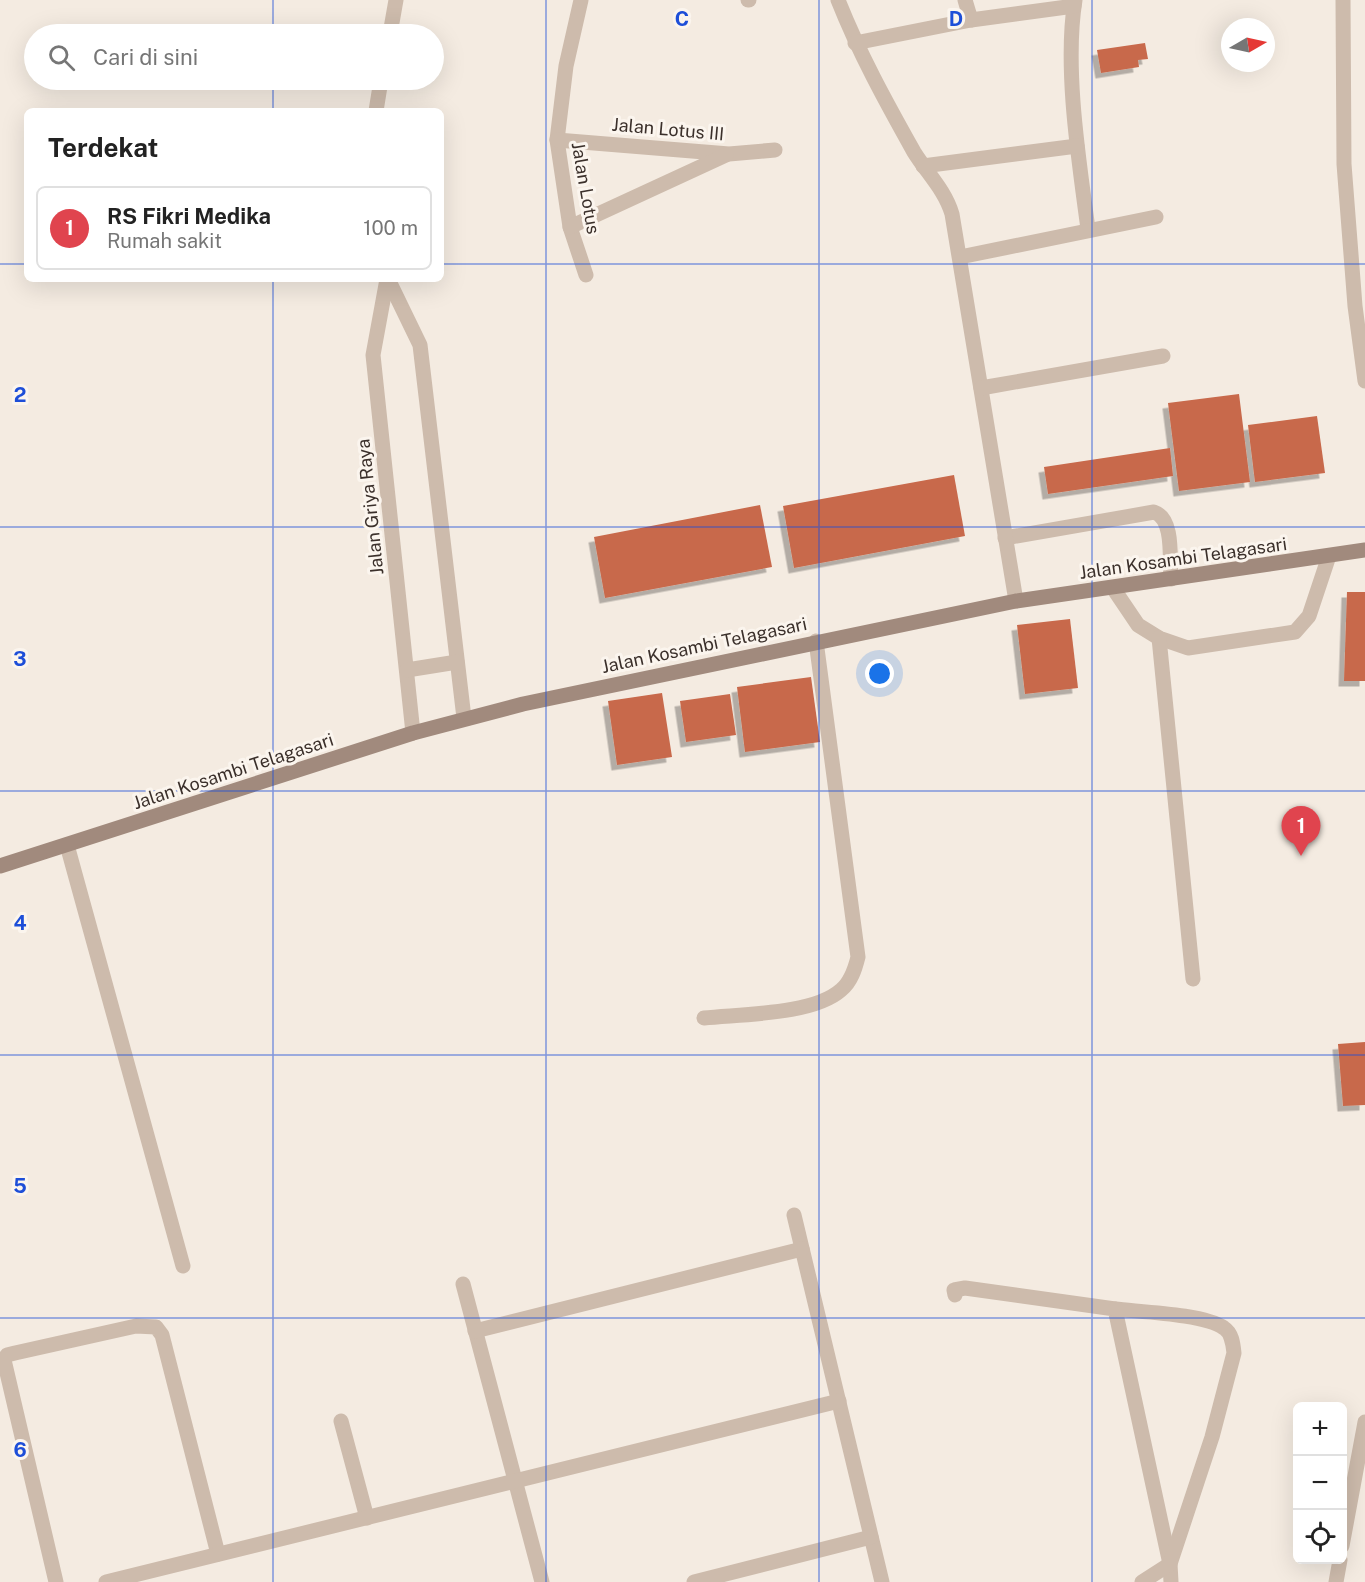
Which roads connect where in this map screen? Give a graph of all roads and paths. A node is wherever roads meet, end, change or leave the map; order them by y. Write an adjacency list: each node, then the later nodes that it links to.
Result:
1 (396, 0): 8 (street)
2 (581, 0): 12 (street, Jalan Lotus)
3 (838, 0): 9 (street)
4 (965, 0): 7 (street)
5 (1343, 0): 25 (street)
6 (1075, 3): 7 (street); 13 (street)
7 (971, 20): 9 (street)
8 (392, 24)
9 (855, 43): 16 (street)
10 (379, 90): 11 (street)
11 (376, 108)
12 (557, 140): 15 (street, Jalan Lotus III); 18 (street, Jalan Lotus)
13 (1077, 146): 16 (street); 19 (street)
14 (775, 150): 15 (street, Jalan Lotus III)
15 (729, 154): 18 (street)
16 (923, 166): 20 (street)
17 (1156, 217): 19 (street)
18 (570, 227): 21 (street, Jalan Lotus)
19 (1088, 230): 20 (street)
20 (960, 257): 26 (street)
21 (586, 275)
22 (386, 282): 36 (street, Jalan Griya Raya)
23 (388, 282): 35 (street, Jalan Griya Raya)
24 (1163, 356): 26 (street)
25 (1365, 381)
26 (981, 388): 27 (street)
27 (1005, 538): 30 (street); 32 (street)
28 (1365, 550): 29 (main road, Jalan Kosambi Telagasari)
29 (1329, 556): 30 (main road, Jalan Kosambi Telagasari); 33 (street)
30 (1171, 579): 31 (main road, Jalan Kosambi Telagasari)
31 (1113, 588): 32 (main road, Jalan Kosambi Telagasari); 33 (street)
32 (1016, 601): 34 (main road, Jalan Kosambi Telagasari)
33 (1159, 638): 41 (street)
34 (816, 641): 37 (main road, Jalan Kosambi Telagasari); 42 (street)
35 (457, 662): 36 (street); 37 (street, Jalan Griya Raya)
36 (407, 670): 38 (street, Jalan Griya Raya)
37 (464, 718): 38 (main road, Jalan Kosambi Telagasari)
38 (413, 733): 39 (main road, Jalan Kosambi Telagasari)
39 (67, 845): 40 (main road, Jalan Kosambi Telagasari); 45 (street)
40 (0, 866)
41 (1193, 979)
42 (704, 1018)
43 (795, 1215): 44 (street)
44 (802, 1249): 49 (street); 50 (street)
45 (183, 1266)
46 (463, 1284): 49 (street)
47 (955, 1295): 48 (street)
48 (1114, 1309): 58 (street); 58 (street)
49 (475, 1331): 53 (street)
50 (839, 1401): 53 (street); 56 (street)
51 (341, 1421): 54 (street)
52 (1365, 1422): 55 (street)
53 (516, 1481): 54 (street); 62 (street)
54 (367, 1518): 57 (street)
55 (1347, 1519)
56 (871, 1537): 63 (street); 64 (street)
57 (218, 1554): 60 (street); 61 (street)
58 (1170, 1564): 65 (street); 66 (street)
59 (1339, 1564): 67 (street)
60 (56, 1582)
61 (106, 1582)
62 (542, 1582)
63 (694, 1582)
64 (882, 1582)
65 (1142, 1582)
66 (1171, 1582)
67 (1336, 1582)

